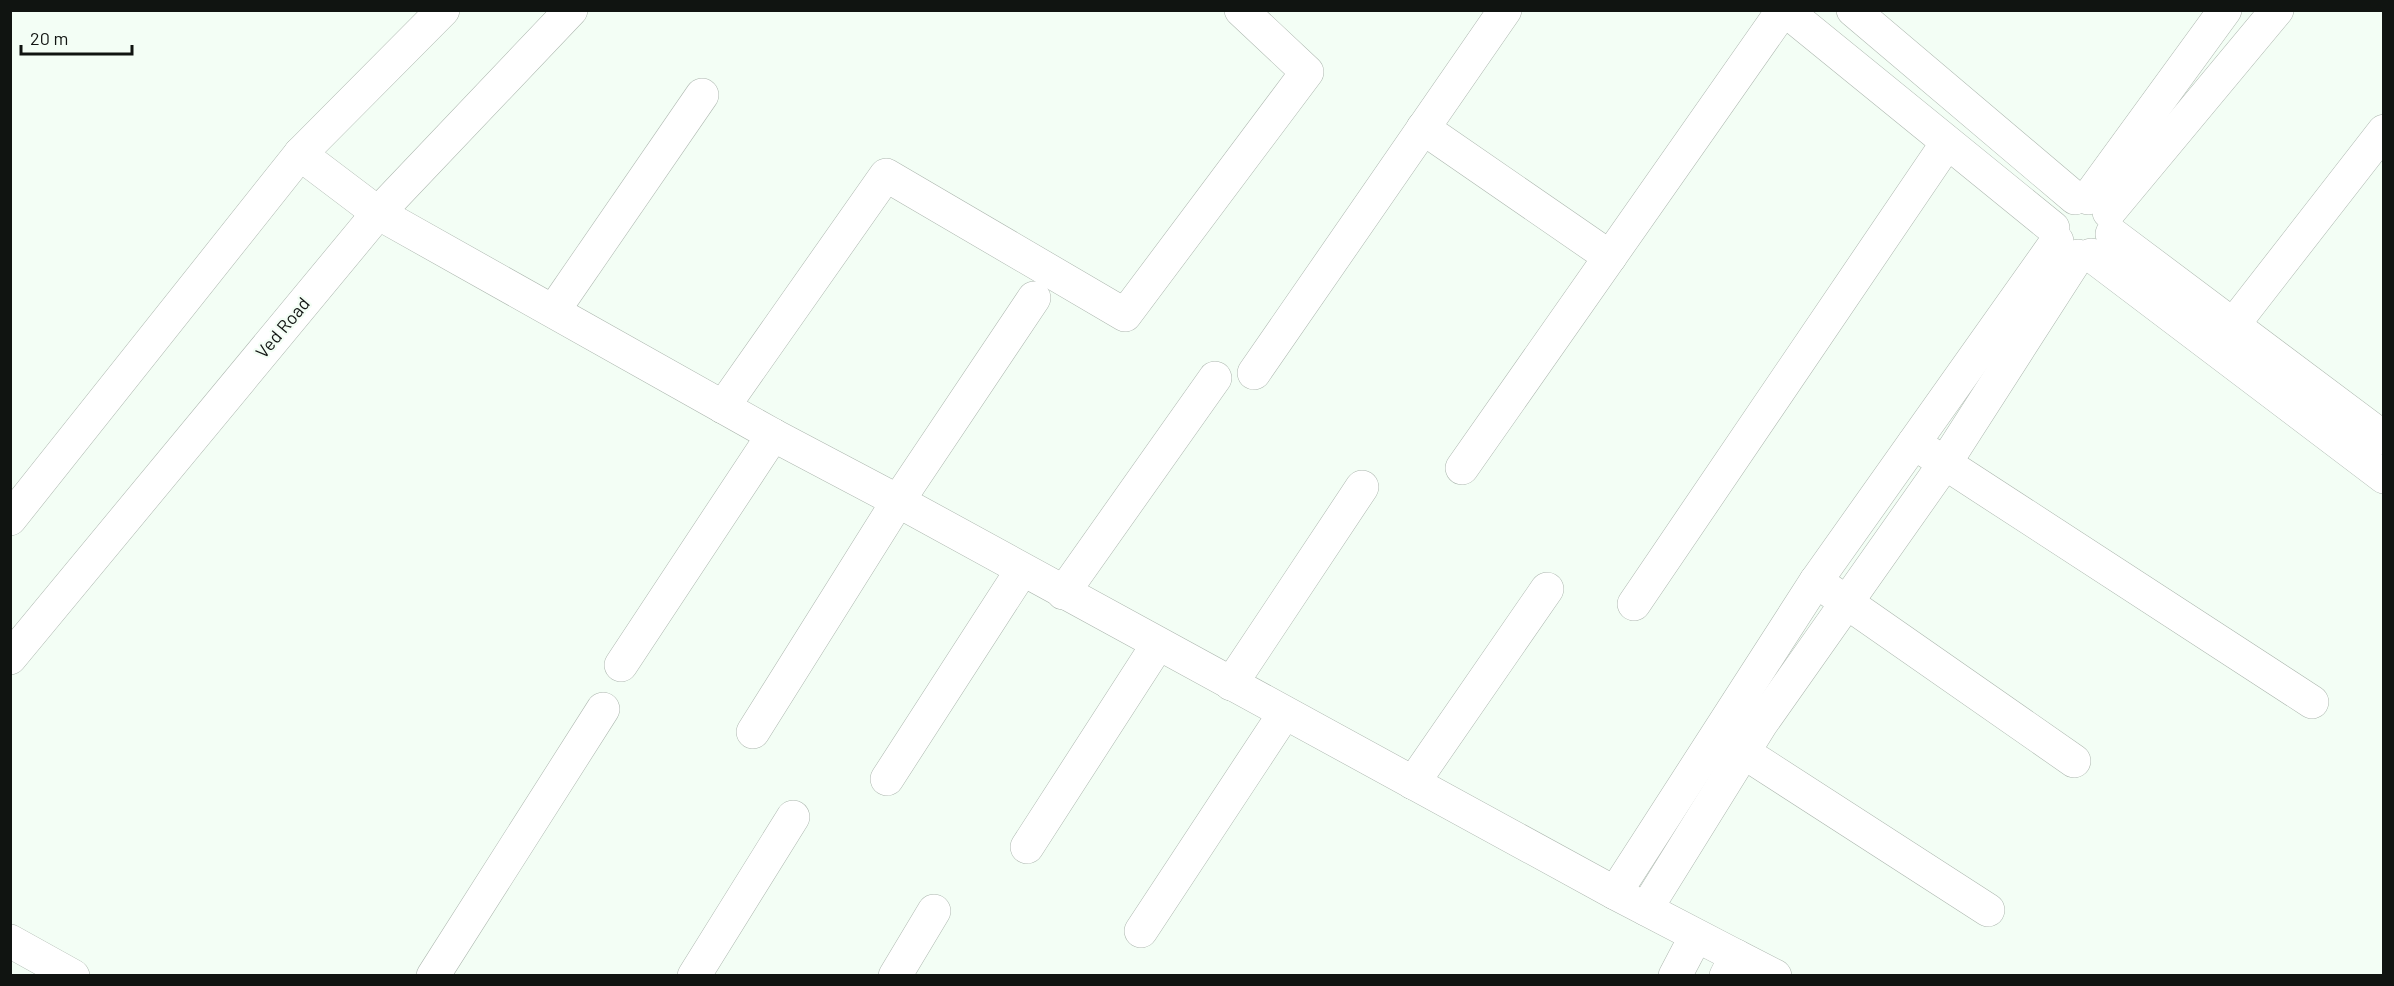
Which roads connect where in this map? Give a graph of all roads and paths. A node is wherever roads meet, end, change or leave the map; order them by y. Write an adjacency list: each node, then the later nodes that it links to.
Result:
1 (443, 10): 13 (street)
2 (571, 10): 14 (street, Ved Road)
3 (1241, 10): 22 (street)
4 (1505, 10): 10 (street)
5 (1784, 10): 12 (street); 16 (street)
6 (1853, 10): 15 (street)
7 (2225, 10): 15 (street)
8 (2277, 10): 15 (street)
9 (702, 95): 18 (street)
10 (1422, 128): 16 (street); 20 (street)
11 (2384, 131): 19 (street)
12 (1947, 143): 15 (street); 37 (street)
13 (300, 154): 14 (street); 31 (street)
14 (378, 213): 18 (street); 39 (street, Ved Road)
15 (2083, 228): 19 (street); 25 (street); 26 (street); 28 (street)
16 (1610, 256): 27 (street)
17 (1034, 298): 30 (street)
18 (554, 310): 22 (street)
19 (2233, 325): 24 (street)
20 (1254, 373)
21 (1215, 378): 35 (street)
22 (723, 407): 23 (street)
23 (772, 435): 30 (street); 40 (street)
24 (2383, 437)
25 (1914, 443): 26 (street); 33 (street)
26 (1945, 463): 36 (street); 42 (street)
27 (1462, 468)
28 (2384, 477)
29 (1362, 488): 41 (street)
30 (898, 501): 32 (street); 45 (street)
31 (10, 519)
32 (1022, 570): 35 (street); 48 (street)
33 (1816, 581): 36 (street); 46 (street)
34 (1547, 589): 49 (street)
35 (1063, 593): 38 (street)
36 (1848, 602): 46 (street); 47 (street)
37 (1634, 604)
38 (1158, 644): 41 (street); 51 (street)
39 (10, 658)
40 (621, 665)
41 (1231, 684): 44 (street)
42 (2312, 702)
43 (603, 709): 61 (street)
44 (1284, 714): 49 (street); 56 (street)
45 (753, 732)
46 (1730, 744): 52 (street); 53 (street); 54 (street)
47 (2074, 761)
48 (887, 780)
49 (1413, 783): 52 (street)
50 (793, 817): 62 (street)
51 (1027, 847)
52 (1615, 893): 53 (street)
53 (1646, 909): 57 (street)
54 (1988, 910)
55 (934, 911): 63 (street)
56 (1141, 932)
57 (1696, 936): 59 (street); 64 (street)
58 (10, 941): 60 (street)
59 (1731, 966): 65 (street)
60 (73, 975)
61 (433, 975)
62 (694, 975)
63 (895, 975)
64 (1675, 975)
65 (1775, 975)

